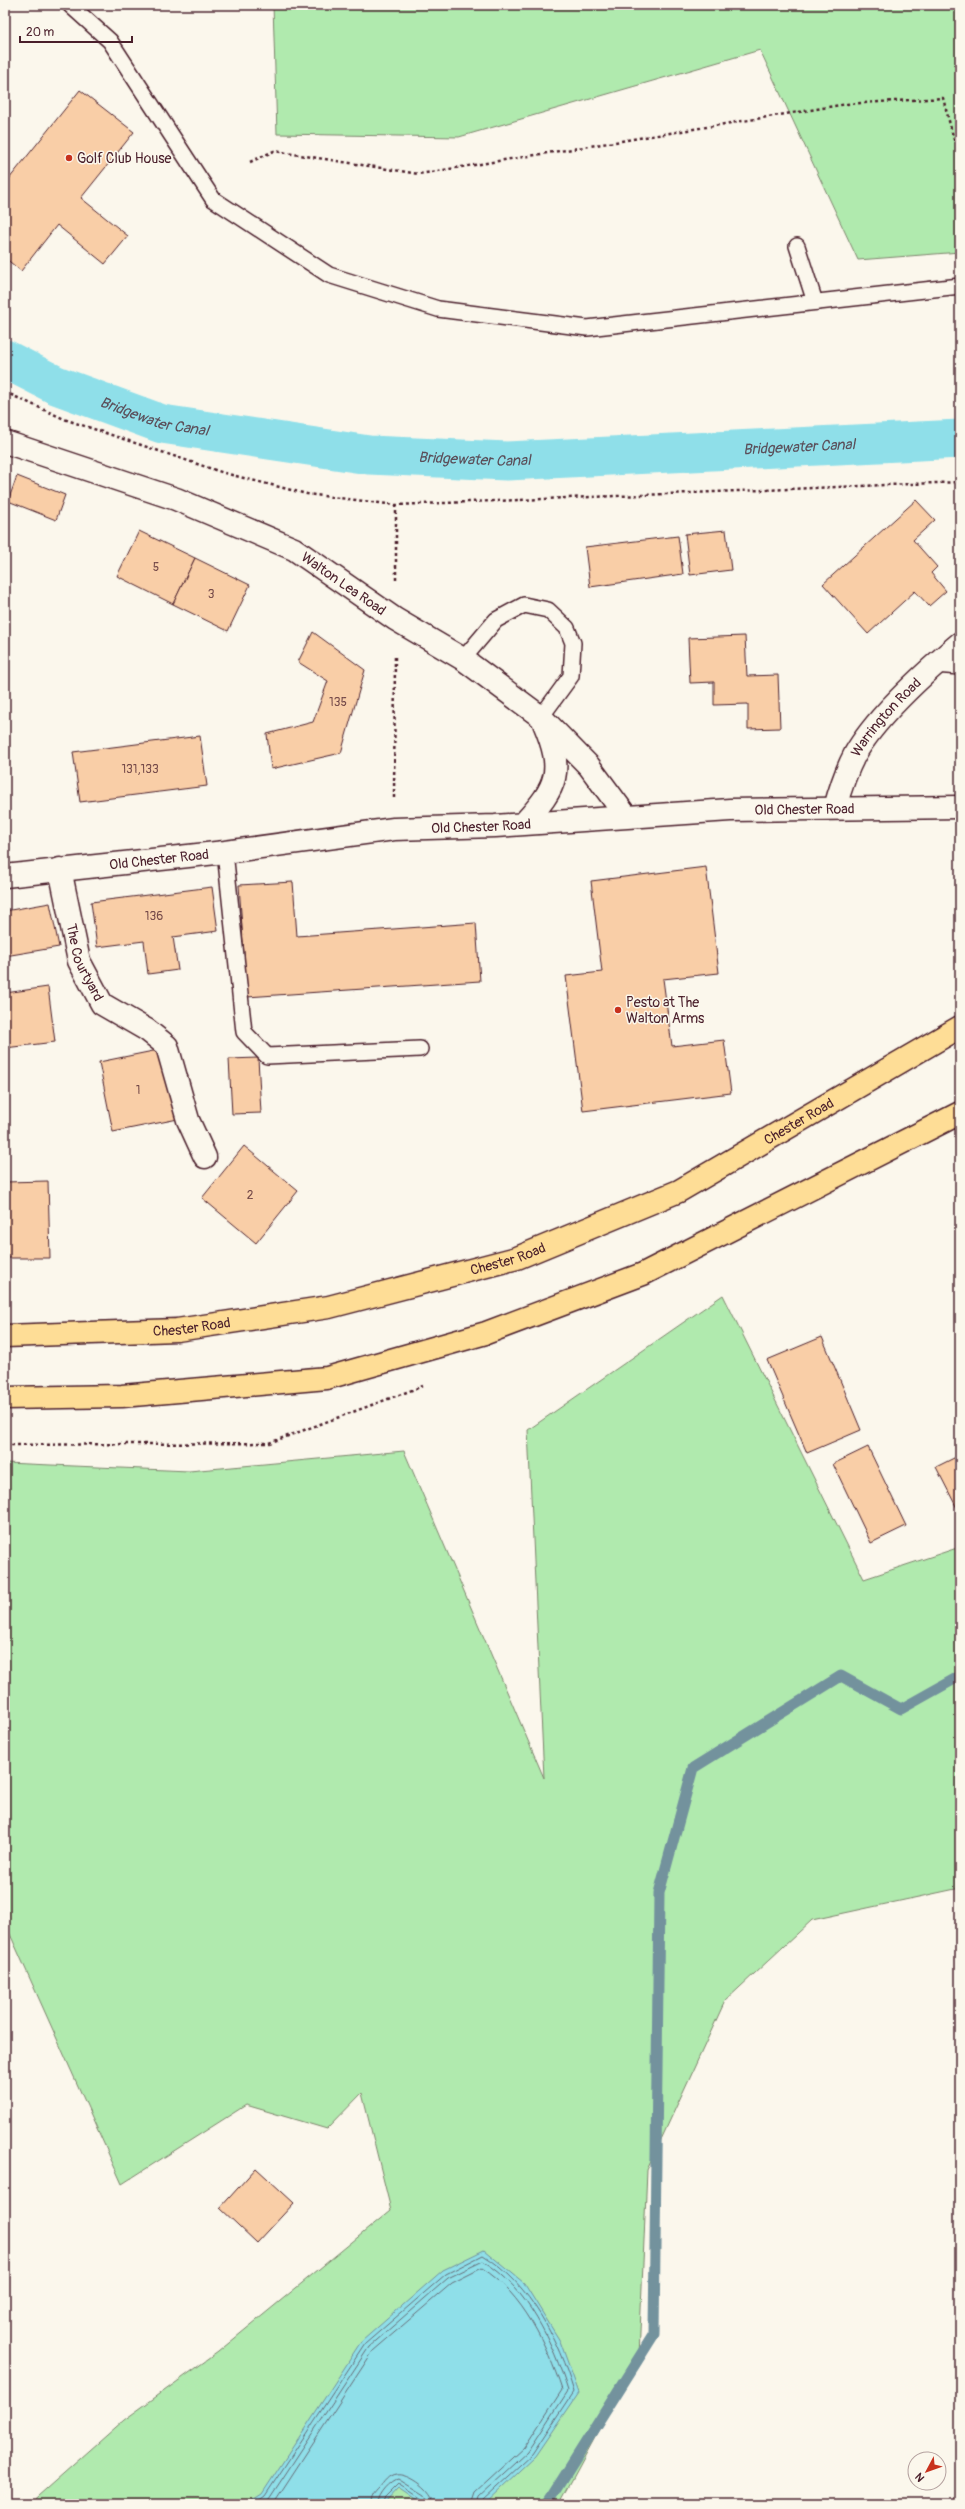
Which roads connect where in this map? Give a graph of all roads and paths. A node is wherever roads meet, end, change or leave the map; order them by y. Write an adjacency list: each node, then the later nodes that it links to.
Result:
1 (70, 5): 6 (lane)
2 (960, 137): 3 (path)
3 (250, 162)
4 (797, 246): 6 (lane)
5 (960, 286): 6 (lane)
6 (815, 302)
7 (5, 392): 10 (path)
8 (5, 442): 11 (street, Walton Lea Road)
9 (960, 482): 10 (path)
10 (396, 505): 11 (path)
11 (395, 619): 13 (street, Walton Lea Road); 21 (path)
12 (960, 643): 14 (street, Warrington Road)
13 (463, 659): 16 (street, Walton Lea Road); 16 (lane)
14 (934, 665): 15 (lane); 18 (street, Warrington Road)
15 (960, 667)
16 (541, 716): 19 (street, Walton Lea Road); 20 (street)
17 (960, 807): 18 (street, Old Chester Road)
18 (835, 808): 19 (street, Old Chester Road)
19 (626, 816): 20 (street, Old Chester Road)
20 (524, 823): 21 (street, Old Chester Road)
21 (394, 829): 22 (street, Old Chester Road)
22 (226, 852): 23 (street, Old Chester Road); 26 (lane)
23 (60, 869): 24 (street, Old Chester Road); 28 (street, The Courtyard)
24 (5, 876)
25 (960, 1027): 29 (highway, Chester Road)
26 (420, 1049)
27 (960, 1113): 30 (highway)
28 (205, 1157)
29 (5, 1336)
30 (5, 1398)

